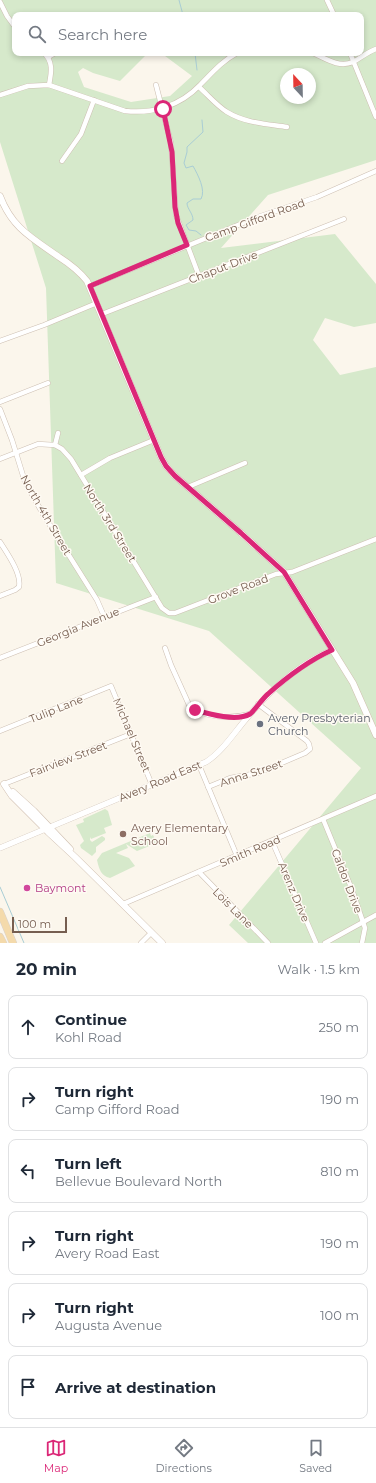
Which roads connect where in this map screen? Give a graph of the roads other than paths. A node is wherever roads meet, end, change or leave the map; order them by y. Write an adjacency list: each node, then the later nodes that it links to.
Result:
1 (327, 0): 3 (street)
2 (0, 2): 4 (street)
3 (333, 12)
4 (12, 23)
5 (376, 49): 6 (street)
6 (364, 54)
7 (46, 56): 14 (street)
8 (232, 56): 15 (street)
9 (320, 56): 12 (street)
10 (351, 56): 12 (street)
11 (362, 56): 12 (street)
12 (353, 62): 19 (street)
13 (156, 85): 18 (street)
14 (49, 86): 16 (street); 17 (street)
15 (199, 86): 18 (street); 20 (street)
16 (0, 95)
17 (94, 100): 18 (street); 21 (street)
18 (163, 109): 25 (street)
19 (376, 117)
20 (287, 127)
21 (62, 161)
22 (376, 171): 25 (street, Camp Gifford Road)
23 (0, 196): 27 (main road)
24 (344, 219): 26 (street, Chaput Drive)
25 (187, 245): 26 (street); 27 (street, Camp Gifford Road)
26 (199, 276): 29 (street, Chaput Drive)
27 (90, 286): 28 (main road)
28 (97, 303): 29 (main road); 30 (street)
29 (102, 314): 35 (main road)
30 (0, 341)
31 (48, 383): 32 (street)
32 (0, 402)
33 (0, 409): 37 (street, North 4th Street)
34 (58, 434): 36 (street)
35 (154, 440): 40 (street); 41 (main road)
36 (55, 445): 37 (street); 40 (street, North 3rd Street)
37 (15, 453): 38 (street); 48 (street, North 4th Street)
38 (0, 459)
39 (245, 463): 41 (street)
40 (81, 475): 46 (street, North 3rd Street)
41 (188, 487): 44 (main road)
42 (376, 539): 44 (street, Grove Road)
43 (0, 542): 45 (street)
44 (284, 572): 47 (street, Grove Road); 50 (main road)
45 (0, 596)
46 (156, 597): 47 (street, North 3rd Street); 48 (street, Georgia Avenue)
47 (168, 613)
48 (104, 616): 51 (street, Georgia Avenue)
49 (165, 648): 54 (street)
50 (332, 650): 53 (street, Avery Road East); 57 (main road)
51 (0, 658)
52 (112, 686): 55 (street, Tulip Lane); 56 (street, Michael Street)
53 (258, 704): 54 (street, Avery Road East); 61 (street, Anna Street)
54 (250, 714): 58 (street, Avery Road East)
55 (0, 731)
56 (131, 734): 59 (street, Fairview Street); 60 (street, Michael Street)
57 (376, 735)
58 (199, 765): 60 (street, Avery Road East); 61 (street)
59 (2, 782): 64 (main road)
60 (152, 784): 64 (street, Avery Road East)
61 (208, 787): 67 (street)
62 (376, 796): 63 (street, Smith Road)
63 (323, 820): 65 (street, Smith Road); 72 (street, Caldor Drive)
64 (47, 828): 66 (street, Avery Road East); 69 (main road)
65 (272, 841): 67 (street, Smith Road); 80 (street, Arenz Drive)
66 (0, 848)
67 (237, 856): 68 (street, Smith Road)
68 (198, 872): 69 (street, Smith Road); 79 (street, Lois Lane)
69 (123, 904): 73 (main road)
70 (0, 912): 76 (main road)
71 (376, 915): 72 (street)
72 (363, 922): 81 (street); 82 (street, Caldor Drive)
73 (151, 933): 77 (street); 78 (main road)
74 (0, 937): 75 (main road)
75 (3, 943)
76 (12, 943)
77 (141, 943)
78 (162, 943)
79 (268, 943)
80 (316, 943)
81 (325, 943)
82 (362, 943)

